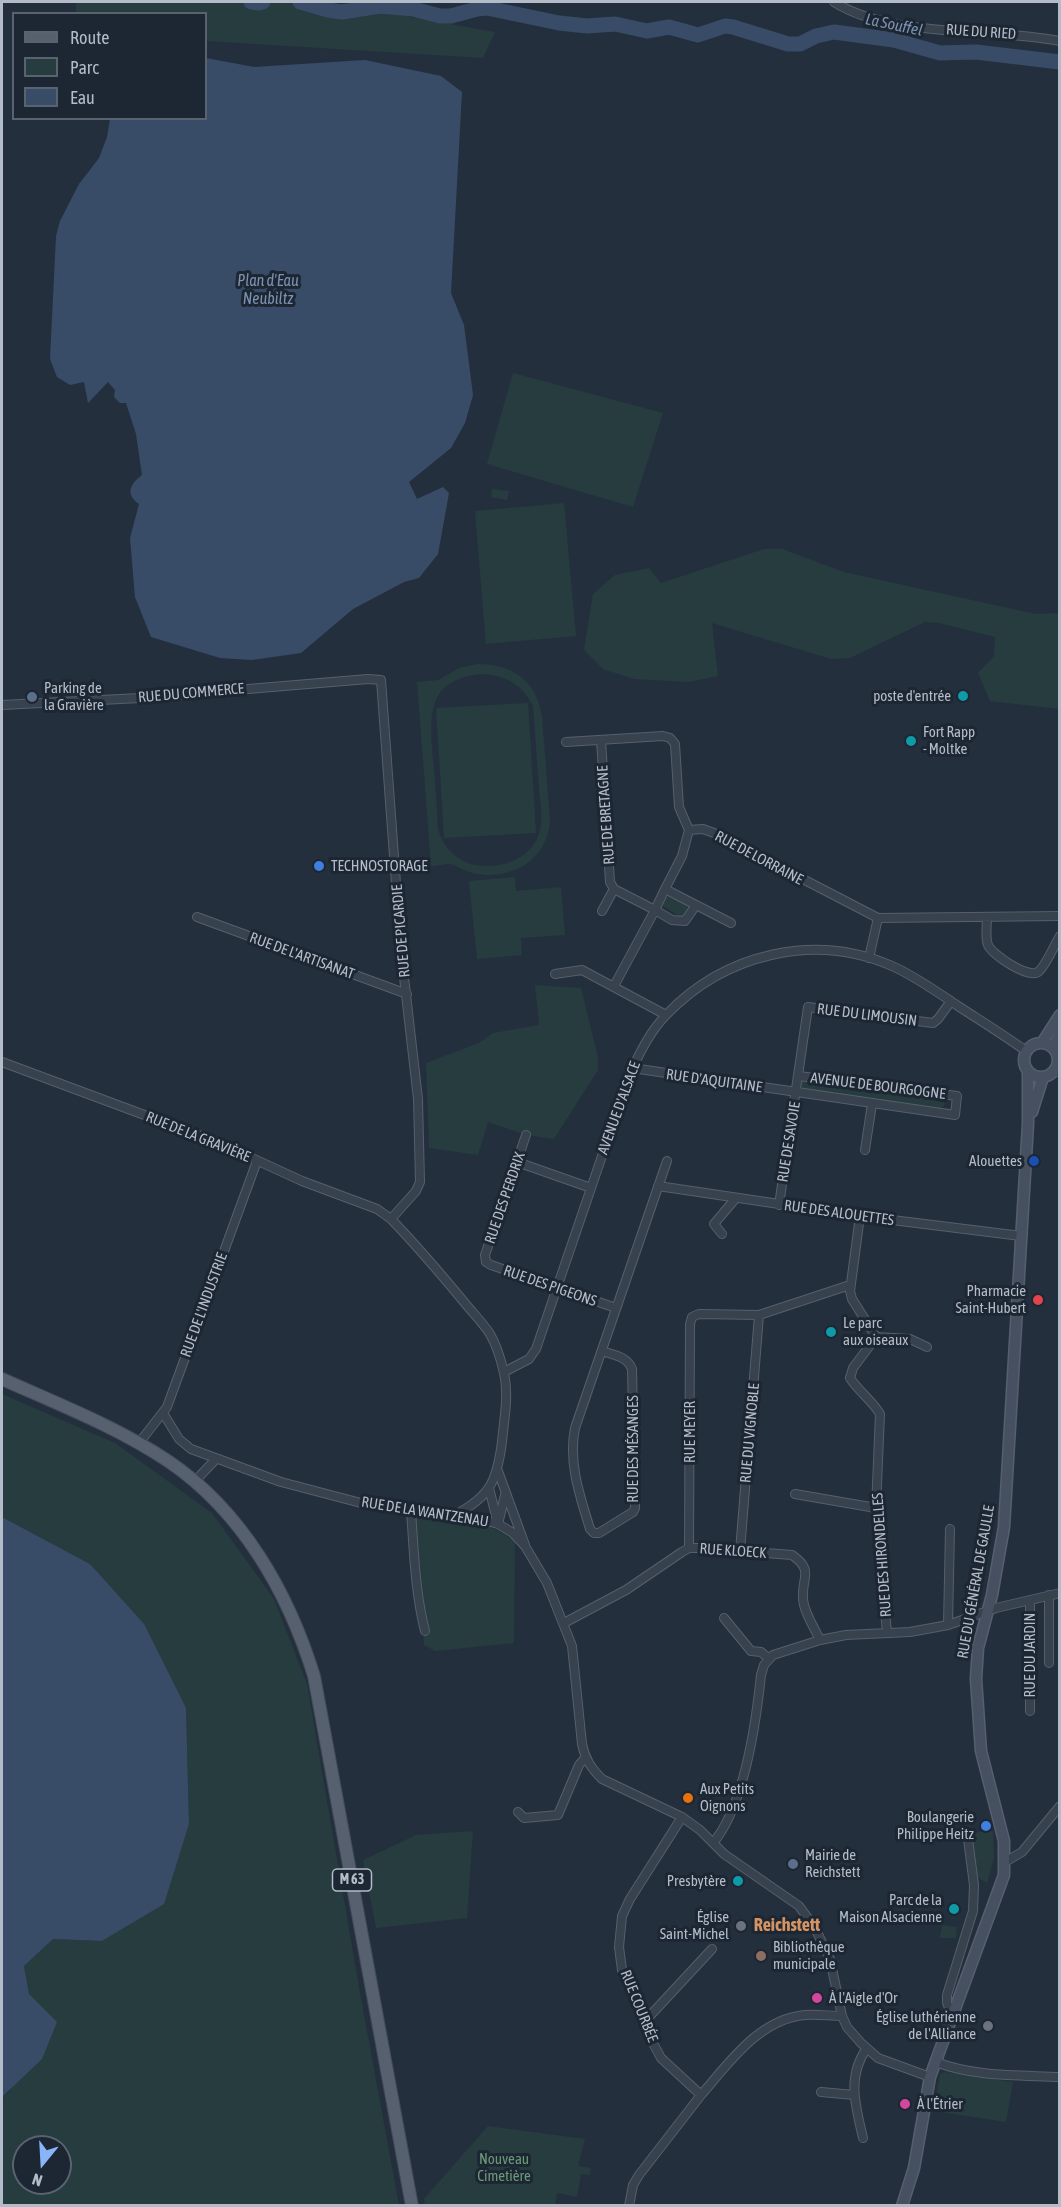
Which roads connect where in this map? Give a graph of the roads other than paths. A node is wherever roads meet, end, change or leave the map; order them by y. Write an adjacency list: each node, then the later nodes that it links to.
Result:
1 (834, 2): 2 (street, RUE DU RIED)
2 (1059, 41)
3 (381, 680): 4 (street, RUE DU COMMERCE); 22 (street, RUE DE PICARDIE)
4 (2, 705)
5 (601, 740): 6 (street); 7 (street); 8 (street, RUE DE BRETAGNE)
6 (566, 742)
7 (689, 830): 9 (street); 16 (street, RUE DE LORRAINE)
8 (614, 889): 11 (street); 12 (street)
9 (665, 889): 10 (street); 11 (street)
10 (696, 905): 11 (street); 17 (street)
11 (655, 910): 21 (street)
12 (602, 911)
13 (1059, 916): 15 (street, RUE DE LORRAINE)
14 (197, 917): 22 (street, RUE DE L'ARTISANAT)
15 (987, 917): 16 (street, RUE DE LORRAINE); 18 (street)
16 (878, 918): 19 (street)
17 (732, 923)
18 (1059, 936)
19 (869, 958): 23 (street, AVENUE D'ALSACE); 25 (street, AVENUE D'ALSACE)
20 (555, 974): 21 (street)
21 (614, 986): 25 (street)
22 (406, 994): 49 (street, RUE DE PICARDIE)
23 (951, 1001): 24 (street, RUE DU LIMOUSIN); 29 (street, AVENUE D'ALSACE)
24 (808, 1007): 34 (street, RUE DE SAVOIE)
25 (666, 1015): 31 (street, AVENUE D'ALSACE)
26 (1059, 1015): 28 (main road)
27 (1059, 1033): 28 (main road)
28 (1047, 1046): 29 (main road); 33 (main road)
29 (1026, 1051): 32 (main road)
30 (2, 1062): 41 (street, RUE DE LA GRAVIÈRE)
31 (633, 1068): 36 (street, RUE D'AQUITAINE); 45 (street, AVENUE D'ALSACE)
32 (1028, 1072): 35 (main road); 38 (main road, RUE DU GÉNÉRAL DE GAULLE)
33 (1057, 1072): 35 (main road)
34 (799, 1076): 36 (street, RUE DE SAVOIE); 37 (street, AVENUE DE BOURGOGNE)
35 (1043, 1077): 38 (main road, RUE DU GÉNÉRAL DE GAULLE)
36 (796, 1092): 37 (street, AVENUE DE BOURGOGNE); 47 (street, RUE DE SAVOIE)
37 (872, 1104): 40 (street)
38 (1028, 1124): 51 (main road, RUE DU GÉNÉRAL DE GAULLE)
39 (526, 1135): 43 (street, RUE DES PERDRIX)
40 (865, 1150)
41 (257, 1161): 49 (street, RUE DE LA GRAVIÈRE); 62 (street, RUE DE L'INDUSTRIE)
42 (667, 1161): 44 (street, RUE DES MÉSANGES)
43 (517, 1162): 45 (street); 52 (street, RUE DES PERDRIX)
44 (658, 1186): 46 (street, RUE DES ALOUETTES); 55 (street, RUE DES MÉSANGES)
45 (591, 1188): 54 (street, AVENUE D'ALSACE)
46 (736, 1198): 47 (street, RUE DES ALOUETTES); 50 (street)
47 (779, 1205): 48 (street, RUE DES ALOUETTES)
48 (861, 1216): 51 (street, RUE DES ALOUETTES); 53 (street)
49 (391, 1218): 60 (street, RUE DE LA GRAVIÈRE)
50 (722, 1234)
51 (1021, 1236): 81 (main road, RUE DU GÉNÉRAL DE GAULLE)
52 (486, 1262): 54 (street, RUE DES PIGEONS)
53 (850, 1285): 56 (street); 57 (street)
54 (557, 1287): 55 (street, RUE DES PIGEONS); 60 (street, AVENUE D'ALSACE)
55 (616, 1308): 59 (street, RUE DES MÉSANGES)
56 (759, 1315): 76 (street, RUE MEYER); 77 (street, RUE DU VIGNOBLE)
57 (876, 1337): 58 (street); 70 (street, RUE DES HIRONDELLES)
58 (927, 1347)
59 (602, 1351): 59 (street, RUE DES MÉSANGES)
60 (504, 1372): 65 (street)
61 (2, 1379): 63 (main road, M 63)
62 (163, 1413): 63 (street, RUE DE L'INDUSTRIE); 64 (street, RUE DE LA WANTZENAU)
63 (139, 1443): 66 (main road, M 63)
64 (216, 1459): 66 (street); 71 (street, RUE DE LA WANTZENAU)
65 (498, 1470): 67 (street); 68 (street)
66 (195, 1481): 110 (main road, M 63)
67 (489, 1488): 72 (street); 73 (street)
68 (505, 1493): 73 (street); 75 (street)
69 (795, 1494): 70 (street)
70 (876, 1508): 86 (street, RUE DES HIRONDELLES)
71 (411, 1511): 72 (street, RUE DE LA WANTZENAU); 85 (street)
72 (456, 1515): 73 (street, RUE DE LA WANTZENAU)
73 (498, 1524): 75 (street, RUE DE LA WANTZENAU)
74 (950, 1529): 84 (street)
75 (525, 1546): 83 (street, RUE DE LA WANTZENAU)
76 (689, 1548): 77 (street, RUE KLOECK); 83 (street, RUE KLOECK)
77 (740, 1551): 87 (street, RUE KLOECK)
78 (1059, 1593): 79 (street)
79 (1049, 1595): 80 (street); 89 (street)
80 (1030, 1600): 81 (street); 90 (street, RUE DU JARDIN)
81 (987, 1611): 84 (street); 97 (main road, RUE DU GÉNÉRAL DE GAULLE)
82 (724, 1618): 88 (street)
83 (564, 1623): 91 (street, RUE DE LA WANTZENAU)
84 (948, 1624): 86 (street)
85 (425, 1631)
86 (887, 1633): 87 (street)
87 (820, 1640): 88 (street)
88 (768, 1658): 96 (street)
89 (1049, 1664)
90 (1030, 1711)
91 (585, 1758): 93 (street); 94 (street)
92 (1059, 1806): 97 (street)
93 (518, 1812)
94 (682, 1817): 96 (street); 101 (street, RUE COURBÉE)
95 (968, 1839): 100 (street)
96 (714, 1843): 99 (street)
97 (1009, 1861): 100 (main road, RUE DU GÉNÉRAL DE GAULLE)
98 (712, 1949): 101 (street)
99 (842, 2016): 102 (street); 107 (street)
100 (952, 2017): 103 (main road, RUE DU GÉNÉRAL DE GAULLE)
101 (646, 2020): 107 (street, RUE COURBÉE)
102 (867, 2048): 104 (street); 108 (street)
103 (936, 2062): 104 (main road, RUE DU GÉNÉRAL DE GAULLE); 105 (street)
104 (930, 2077): 112 (main road, RUE DU GÉNÉRAL DE GAULLE)
105 (1059, 2077)
106 (821, 2092): 108 (street)
107 (702, 2095): 111 (street)
108 (854, 2095): 109 (street)
109 (863, 2138)
110 (412, 2205)
111 (629, 2205)
112 (902, 2205)

